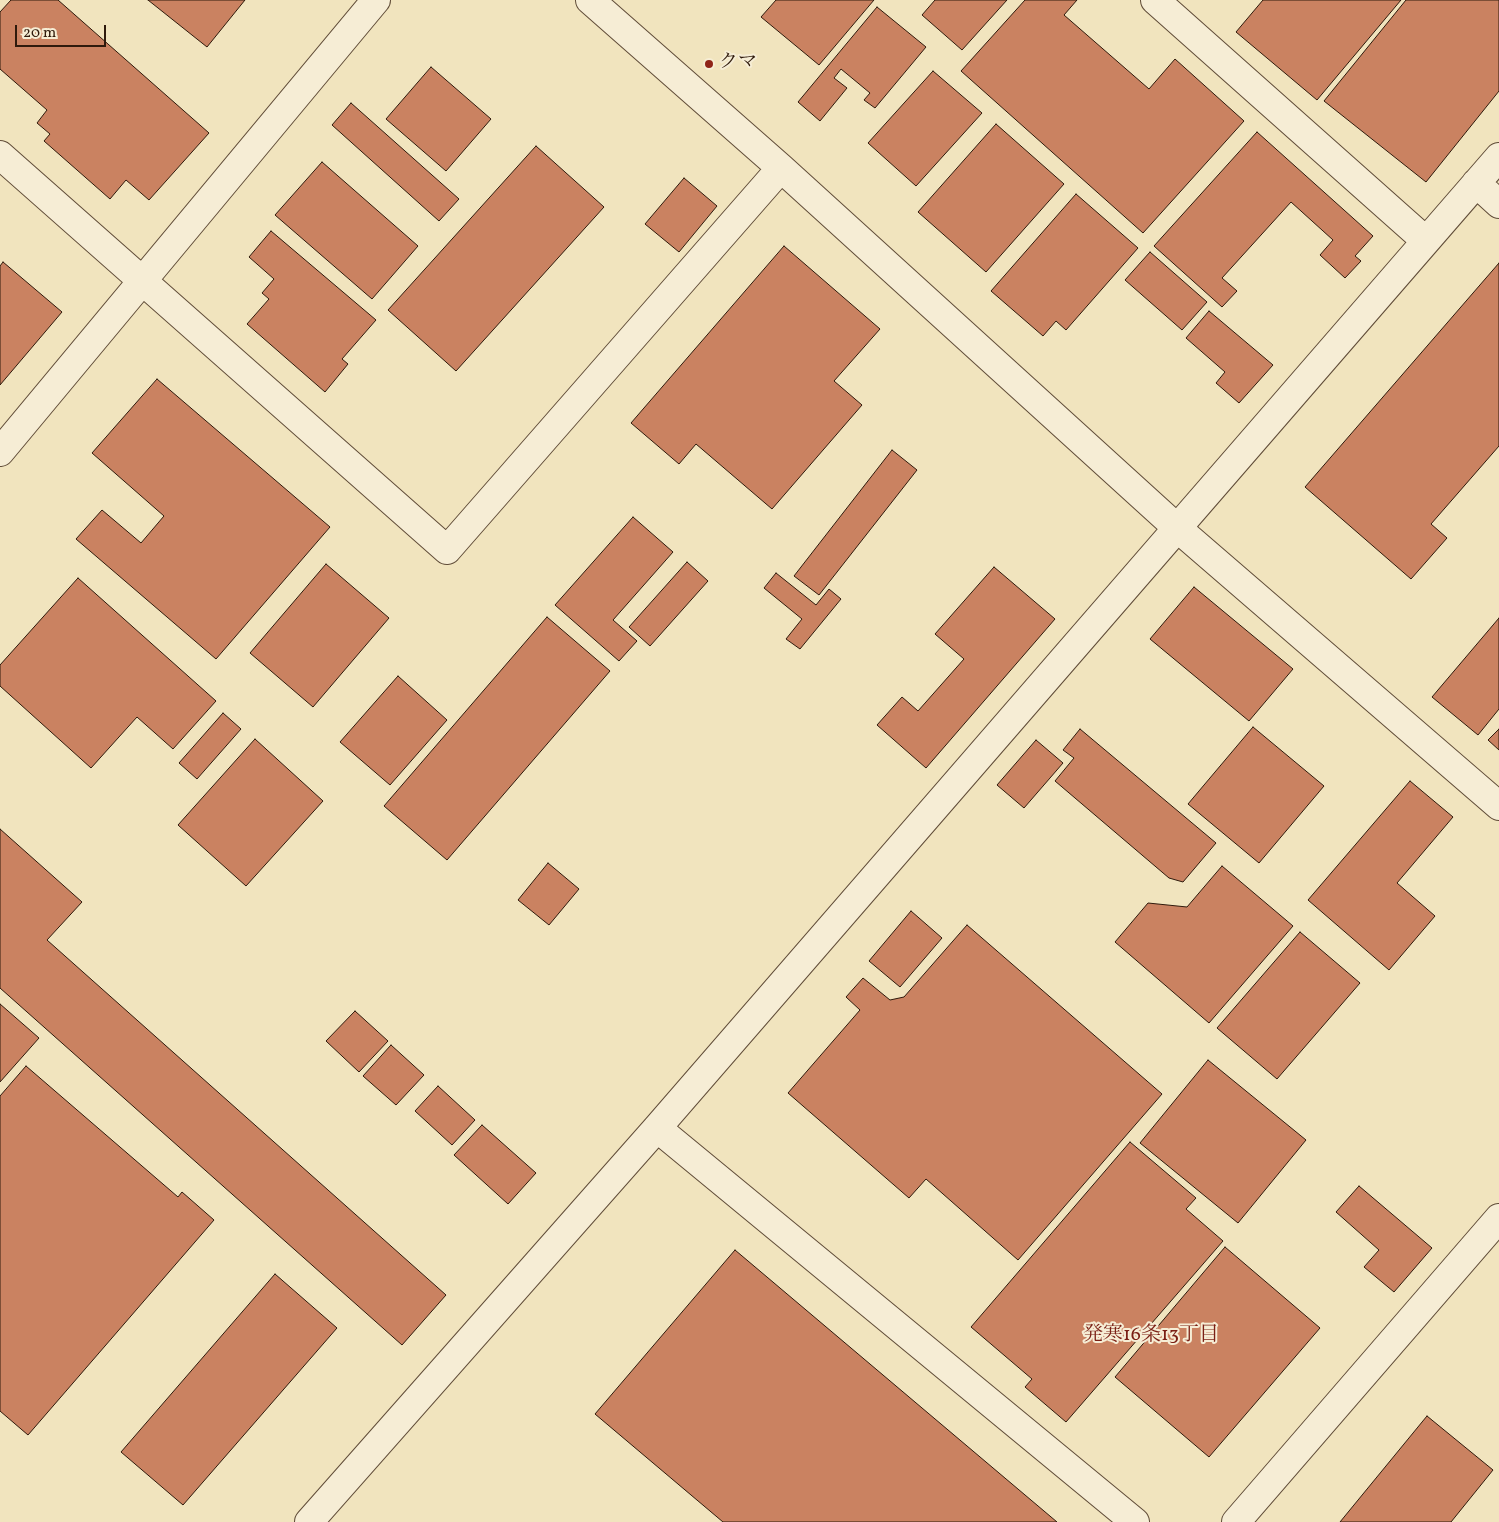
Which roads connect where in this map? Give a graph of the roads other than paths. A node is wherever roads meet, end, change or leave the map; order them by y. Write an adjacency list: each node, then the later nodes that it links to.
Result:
1 (376, 0): 10 (street)
2 (590, 0): 6 (street)
3 (1155, 0): 9 (street)
4 (0, 154): 10 (street)
5 (1499, 157): 7 (street)
6 (781, 168): 10 (street); 12 (street)
7 (1476, 183): 8 (street); 9 (street)
8 (1499, 204)
9 (1426, 241): 12 (street)
10 (143, 279): 11 (street)
11 (0, 452)
12 (1176, 527): 13 (street); 14 (street)
13 (1499, 806)
14 (657, 1128): 16 (street); 17 (street)
15 (1499, 1218): 18 (street)
16 (309, 1522)
17 (1135, 1522)
18 (1236, 1522)

